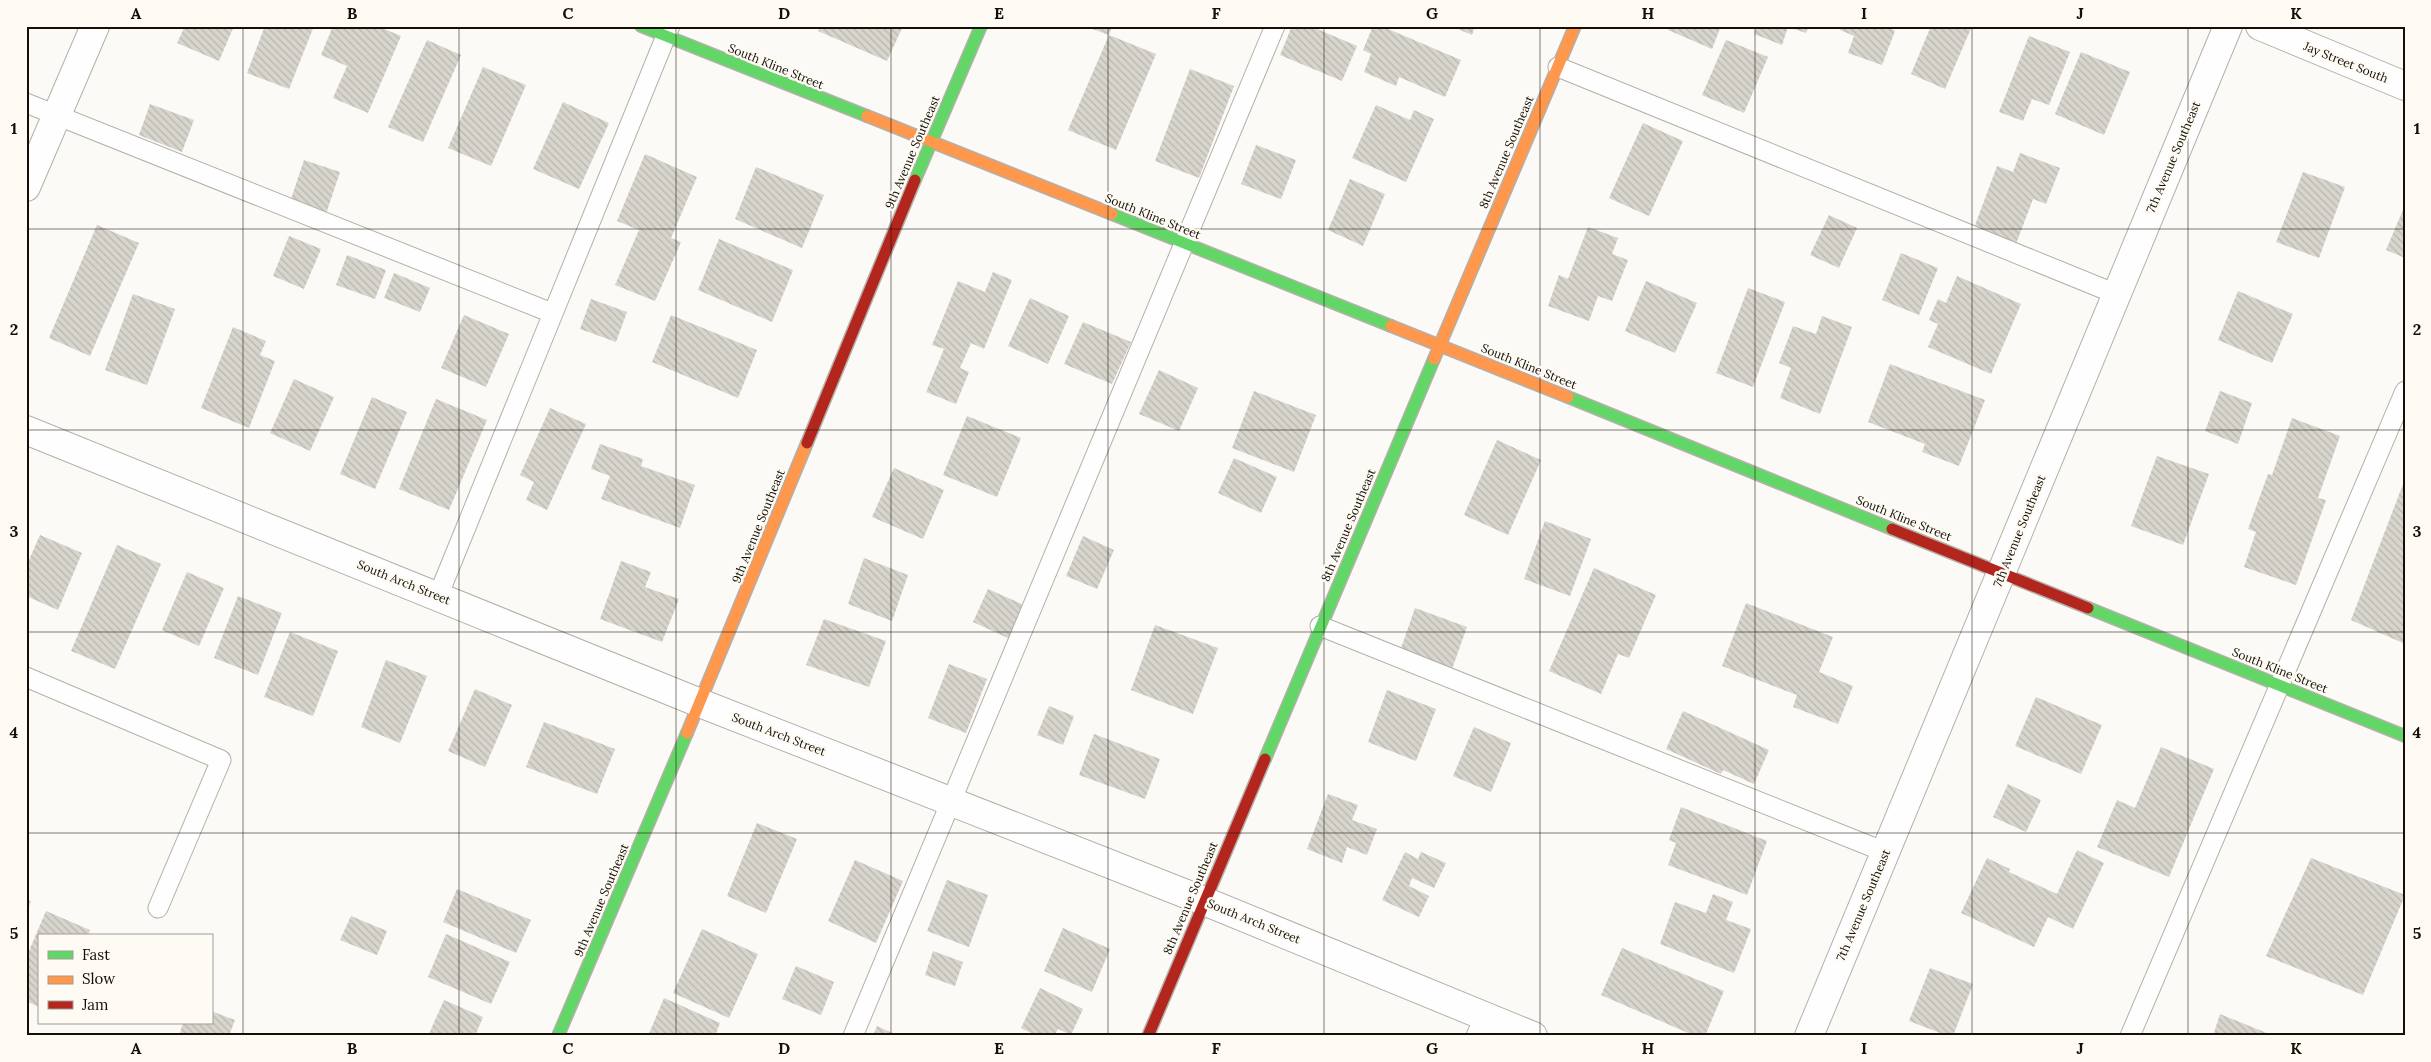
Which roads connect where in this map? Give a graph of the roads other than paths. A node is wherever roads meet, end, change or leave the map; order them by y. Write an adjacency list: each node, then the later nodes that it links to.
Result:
1 (95, 26): 12 (street)
2 (641, 26): 8 (street, South Kline Street)
3 (981, 26): 13 (street, 9th Avenue Southeast)
4 (1276, 26): 15 (lane)
5 (1575, 26): 9 (street, 8th Avenue Southeast)
6 (2228, 26): 16 (street, 7th Avenue Southeast)
7 (2260, 26): 10 (street, Jay Street South)
8 (668, 31): 13 (street, South Kline Street); 17 (lane)
9 (1558, 67): 16 (lane); 18 (street, 8th Avenue Southeast)
10 (2405, 86)
11 (26, 103): 12 (lane)
12 (57, 115): 14 (street); 17 (lane)
13 (930, 143): 15 (street, South Kline Street); 26 (street, 9th Avenue Southeast)
14 (26, 187)
15 (1183, 243): 18 (street, South Kline Street); 28 (lane)
16 (2116, 294): 21 (street, 7th Avenue Southeast)
17 (552, 314): 22 (lane)
18 (1439, 344): 21 (street, South Kline Street); 23 (street, 8th Avenue Southeast)
19 (2405, 391): 25 (lane)
20 (26, 430): 22 (street, South Arch Street)
21 (2002, 573): 25 (street, South Kline Street); 29 (street, 7th Avenue Southeast)
22 (438, 596): 26 (street, South Arch Street)
23 (1320, 626): 29 (lane); 30 (street, 8th Avenue Southeast)
24 (26, 677): 31 (lane)
25 (2279, 685): 27 (street, South Kline Street); 38 (lane)
26 (700, 703): 28 (street, South Arch Street); 33 (street, 9th Avenue Southeast)
27 (2405, 736)
28 (951, 802): 30 (street, South Arch Street); 34 (lane)
29 (1885, 852): 37 (street, 7th Avenue Southeast)
30 (1204, 901): 32 (street, South Arch Street); 35 (street, 8th Avenue Southeast)
31 (158, 908)
32 (1481, 1026): 36 (street, South Arch Street)
33 (558, 1036)
34 (853, 1036)
35 (1148, 1036)
36 (1533, 1036)
37 (1809, 1036)
38 (2130, 1036)

